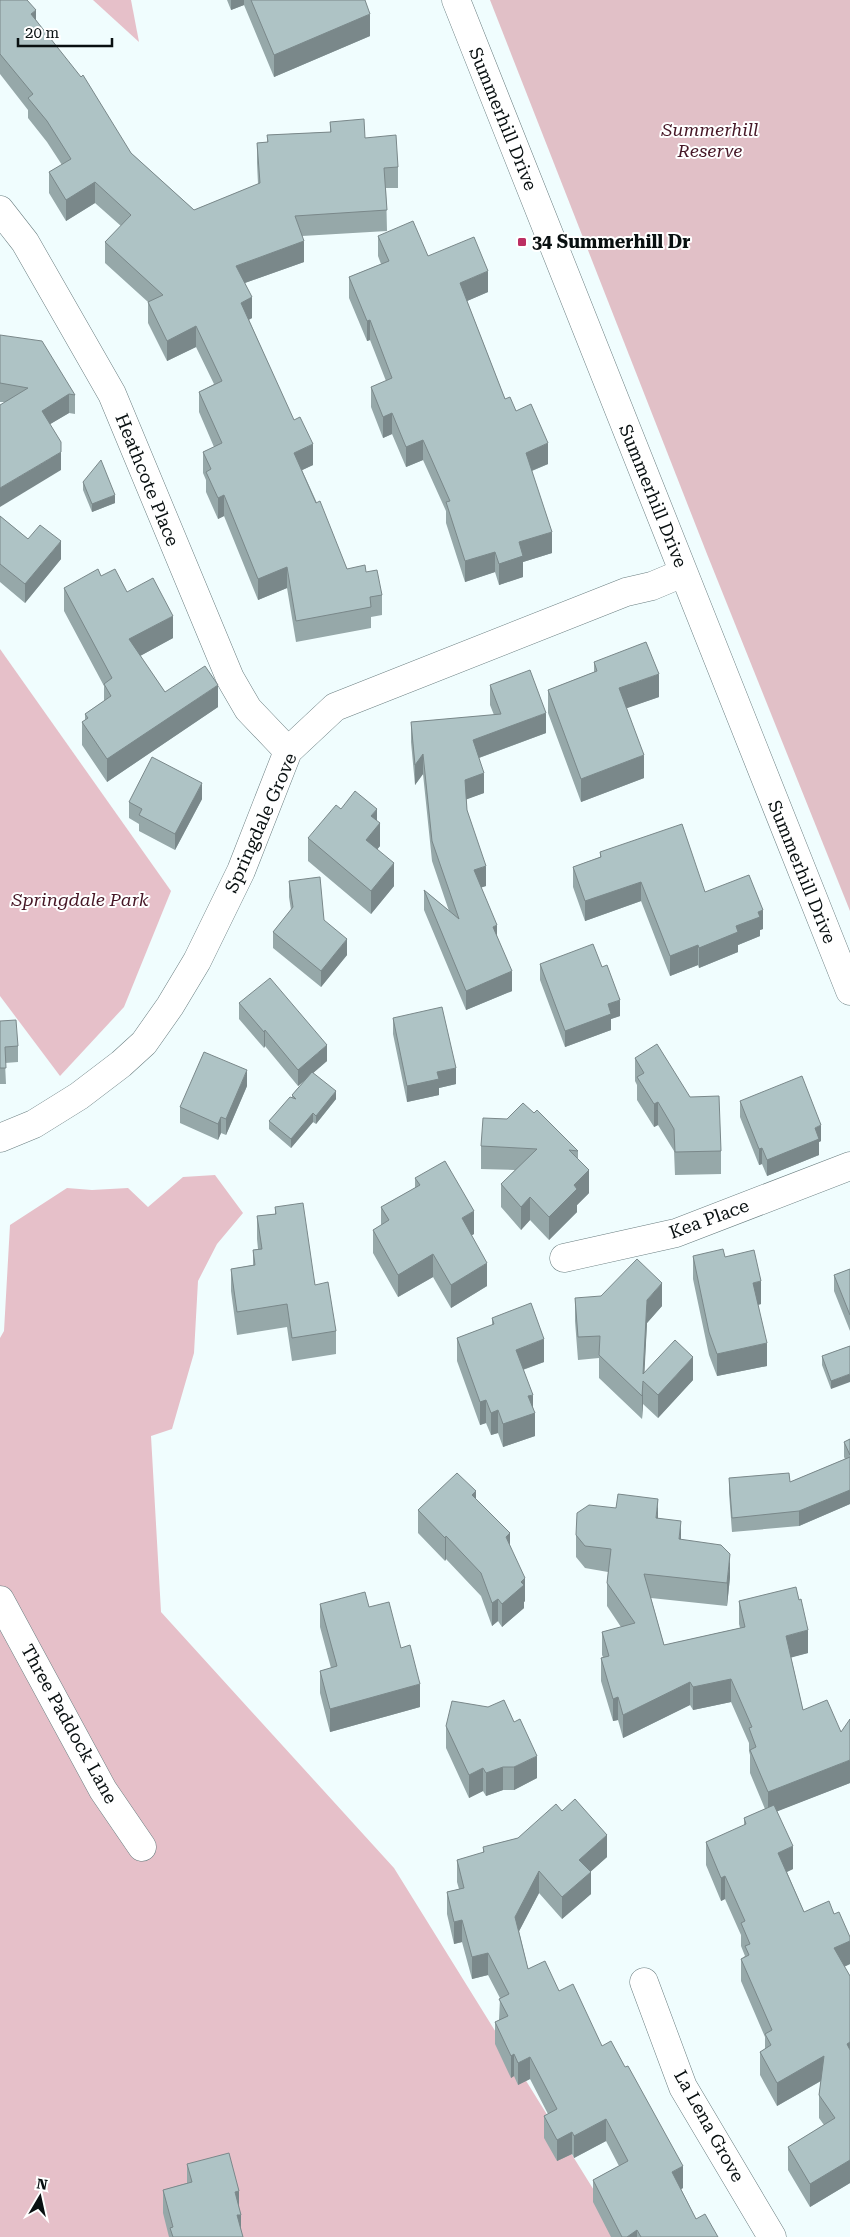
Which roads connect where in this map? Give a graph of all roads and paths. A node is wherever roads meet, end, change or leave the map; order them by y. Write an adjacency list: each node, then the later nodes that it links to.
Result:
1 (456, 0): 3 (street, Summerhill Drive)
2 (0, 210): 4 (street, Heathcote Place)
3 (683, 573): 4 (street, Springdale Grove); 5 (street, Summerhill Drive)
4 (288, 752): 6 (street, Springdale Grove)
5 (850, 991)
6 (0, 1138)
7 (850, 1166): 8 (street, Kea Place)
8 (564, 1258)
9 (0, 1600): 10 (street, Three Paddock Lane)
10 (142, 1846)
11 (644, 1982): 12 (street, La Lena Grove)
12 (772, 2237)

